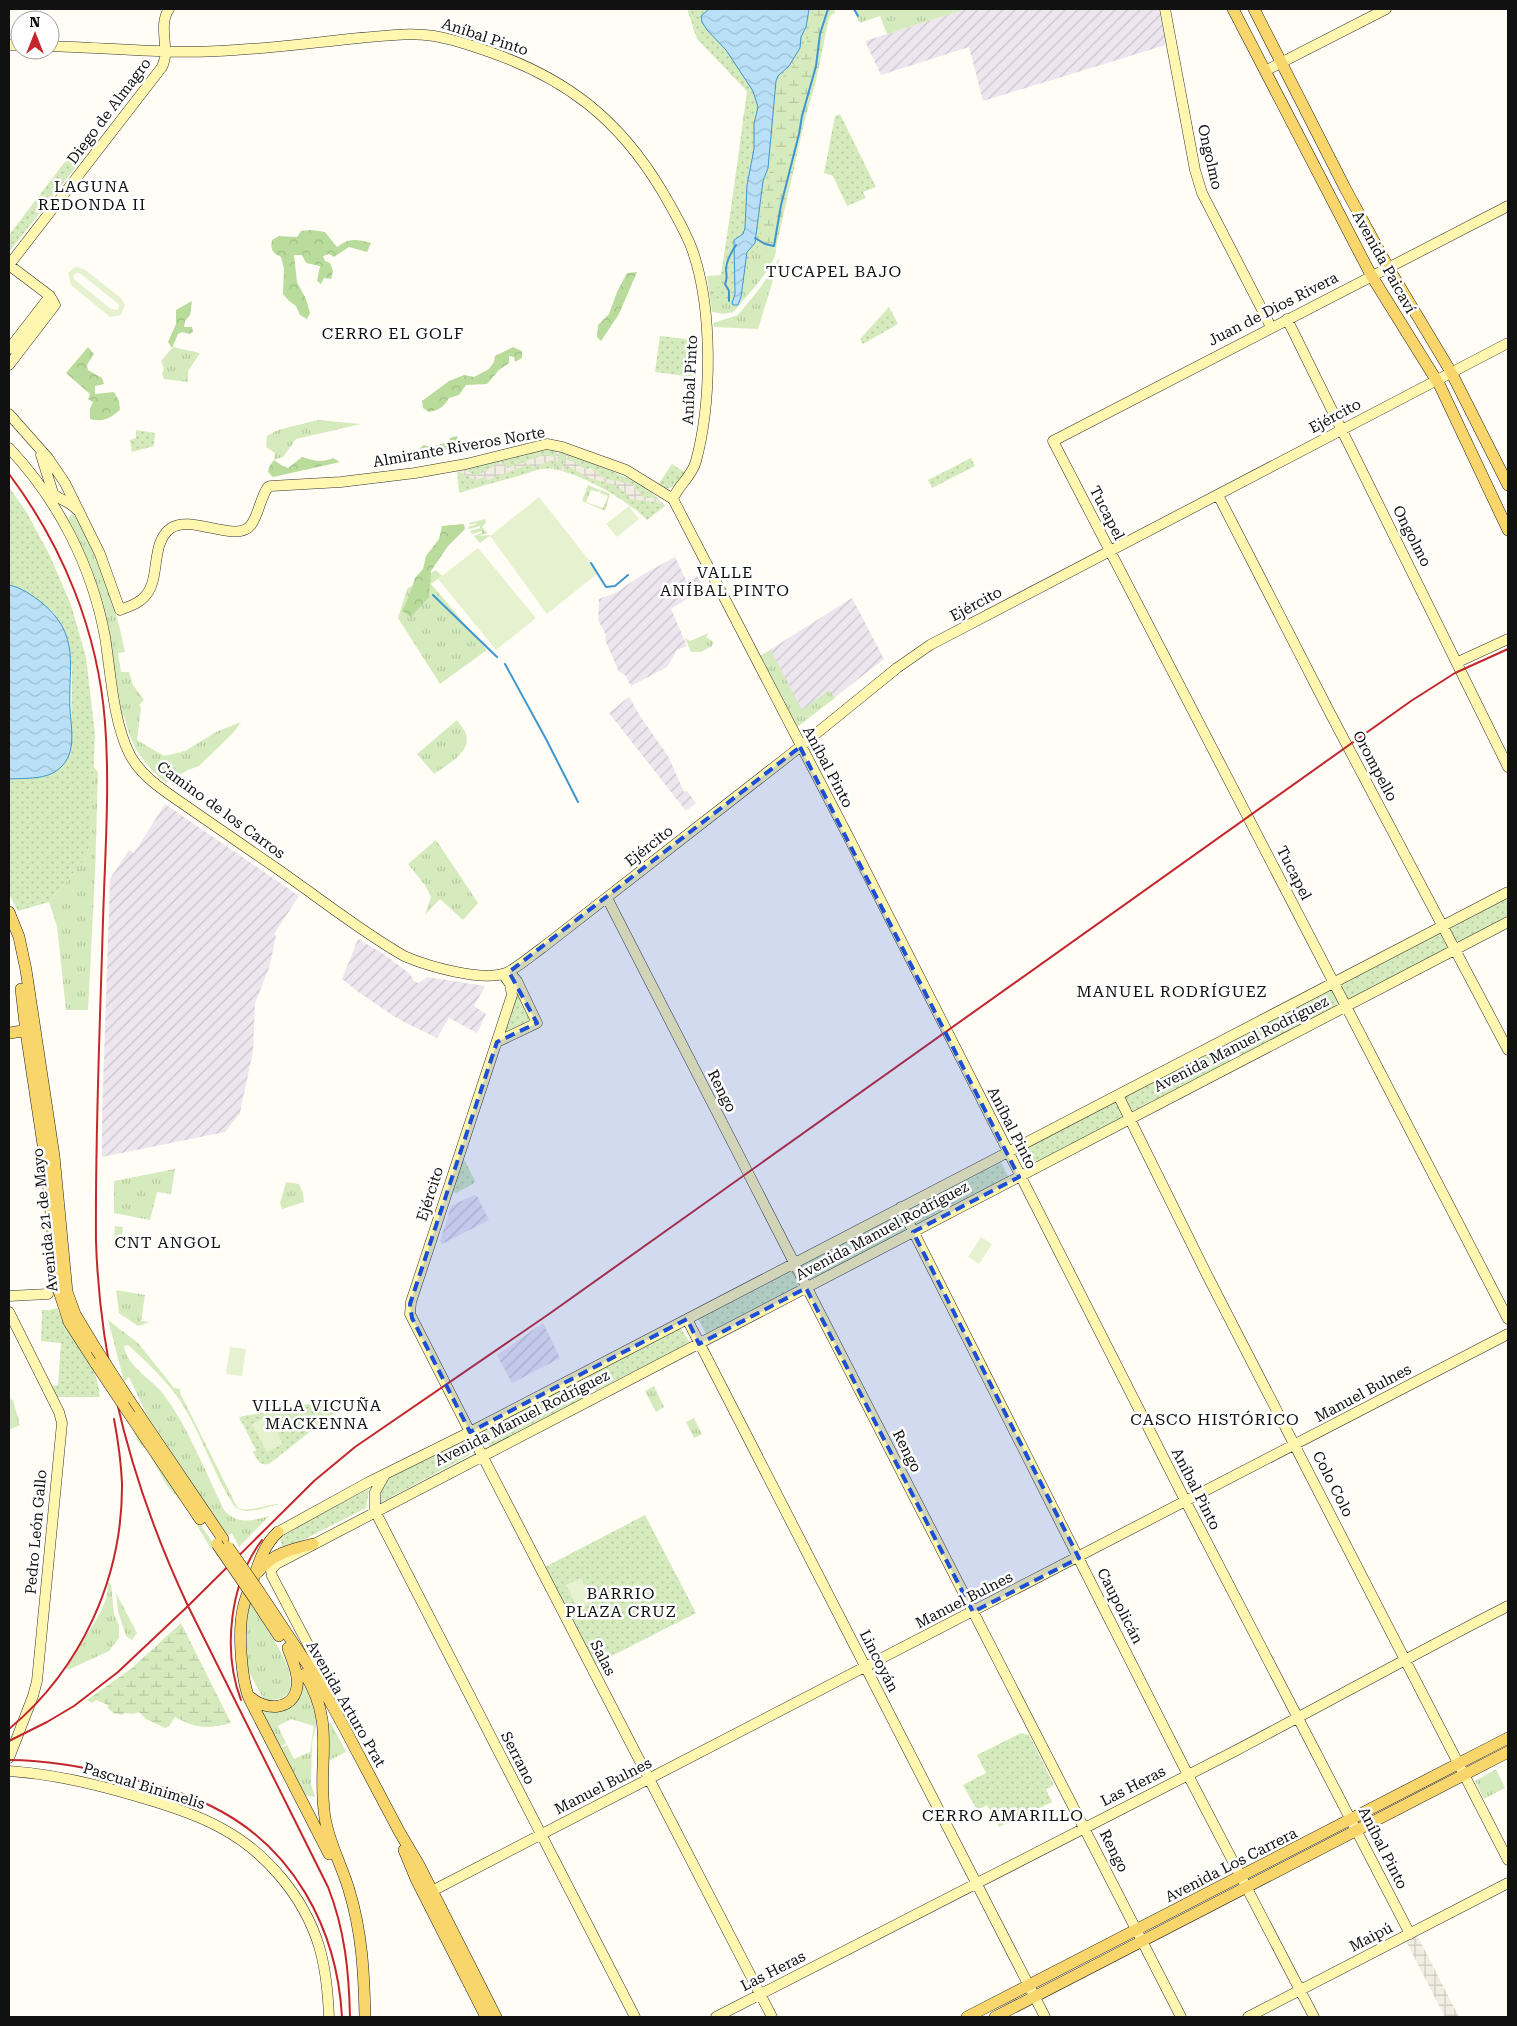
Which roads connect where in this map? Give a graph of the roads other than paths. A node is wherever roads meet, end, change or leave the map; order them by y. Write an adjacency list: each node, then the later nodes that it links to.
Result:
1 (169, 9): 7 (street)
2 (1165, 9): 15 (street, Ongolmo)
3 (1233, 9): 9 (main road, Avenida Paicaví)
4 (1254, 9): 8 (main road, Avenida Paicaví)
5 (1386, 9): 8 (street)
6 (60, 46): 7 (street, Aníbal Pinto)
7 (164, 50): 13 (street, Diego de Almagro); 32 (street, Aníbal Pinto)
8 (1282, 62): 9 (street); 11 (main road, Avenida Paicaví)
9 (1265, 71): 12 (main road, Avenida Paicaví)
10 (1508, 206): 11 (street, Juan de Dios Rivera)
11 (1388, 267): 12 (street, Juan de Dios Rivera); 19 (main road, Avenida Paicaví)
12 (1371, 275): 14 (street, Juan de Dios Rivera); 20 (main road, Avenida Paicaví)
13 (50, 296): 17 (street); 18 (street)
14 (1287, 319): 15 (street, Juan de Dios Rivera); 23 (street, Ongolmo)
15 (1271, 327): 25 (street, Juan de Dios Rivera)
16 (1508, 343): 19 (street, Ejército)
17 (9, 349)
18 (9, 365)
19 (1451, 372): 20 (street, Ejército); 29 (main road, Avenida Paicaví)
20 (1437, 380): 23 (street, Ejército); 35 (main road, Avenida Paicaví)
21 (9, 414): 24 (street)
22 (9, 424): 24 (street)
23 (1342, 430): 30 (street, Ejército); 38 (street, Ongolmo)
24 (26, 434): 26 (street)
25 (1052, 441): 36 (street, Tucapel)
26 (36, 445): 28 (street); 31 (street)
27 (9, 448): 34 (street)
28 (54, 468): 31 (street); 33 (street)
29 (1508, 485)
30 (1218, 495): 36 (street, Ejército); 45 (street, Orompello)
31 (61, 498): 33 (street); 34 (street)
32 (673, 499): 33 (street, Almirante Riveros Norte); 39 (street, Aníbal Pinto)
33 (80, 512): 34 (street)
34 (66, 524): 48 (street, Camino de los Carros)
35 (1508, 530)
36 (1110, 551): 39 (street, Ejército); 49 (street, Tucapel)
37 (1508, 639): 38 (street)
38 (1458, 662): 40 (street, Ongolmo)
39 (800, 746): 42 (street, Ejército); 59 (street, Aníbal Pinto)
40 (1508, 767)
41 (1508, 892): 45 (street, Avenida Manuel Rodríguez)
42 (607, 898): 48 (street, Ejército); 63 (street, Rengo)
43 (9, 912): 54 (main road, Avenida 21 de Mayo)
44 (1508, 922): 47 (street, Avenida Manuel Rodríguez)
45 (1443, 926): 47 (street, Orompello); 49 (street, Avenida Manuel Rodríguez)
46 (9, 929): 51 (main road, Avenida 21 de Mayo)
47 (1455, 950): 50 (street, Avenida Manuel Rodríguez); 56 (street, Orompello)
48 (506, 973): 55 (street, Ejército); 55 (street)
49 (1334, 983): 50 (street, Tucapel); 57 (street, Avenida Manuel Rodríguez)
50 (1346, 1006): 58 (street, Avenida Manuel Rodríguez); 72 (street, Tucapel)
51 (24, 1008): 52 (main road, Avenida 21 de Mayo); 53 (main road)
52 (26, 1032): 53 (main road); 54 (main road); 64 (main road, Avenida 21 de Mayo)
53 (10, 1033)
54 (36, 1041): 82 (main road, Avenida 21 de Mayo, bridge)
55 (497, 1042): 69 (street, Ejército)
56 (1508, 1050)
57 (1118, 1095): 58 (street, Colo Colo); 59 (street, Avenida Manuel Rodríguez)
58 (1130, 1119): 60 (street, Avenida Manuel Rodríguez); 76 (street, Colo Colo)
59 (1007, 1152): 60 (street, Aníbal Pinto); 61 (street, Avenida Manuel Rodríguez)
60 (1019, 1177): 62 (street, Avenida Manuel Rodríguez); 79 (street, Aníbal Pinto)
61 (901, 1207): 62 (street, Caupolicán); 63 (street, Avenida Manuel Rodríguez)
62 (914, 1232): 65 (street, Avenida Manuel Rodríguez); 84 (street, Caupolicán)
63 (794, 1263): 65 (street, Rengo); 71 (street, Avenida Manuel Rodríguez)
64 (57, 1283): 66 (main road); 68 (main road, Avenida 21 de Mayo)
65 (806, 1288): 74 (street, Avenida Manuel Rodríguez); 89 (street, Rengo)
66 (48, 1294): 67 (street); 68 (main road)
67 (14, 1296): 70 (street, Pedro León Gallo)
68 (60, 1299): 82 (main road, Avenida 21 de Mayo, bridge)
69 (410, 1311): 75 (street, Salas)
70 (10, 1314): 99 (street, Pedro León Gallo)
71 (687, 1319): 74 (street, Lincoyán); 75 (street, Avenida Manuel Rodríguez)
72 (1508, 1319)
73 (1508, 1334): 76 (street, Manuel Bulnes)
74 (699, 1344): 77 (street, Avenida Manuel Rodríguez); 92 (street, Lincoyán)
75 (470, 1432): 77 (street, Salas); 78 (street, Avenida Manuel Rodríguez)
76 (1296, 1445): 79 (street, Manuel Bulnes); 91 (street, Colo Colo)
77 (482, 1456): 80 (street, Avenida Manuel Rodríguez); 104 (street, Salas)
78 (384, 1475): 80 (street); 81 (street, Avenida Manuel Rodríguez)
79 (1186, 1502): 84 (street, Manuel Bulnes); 95 (street, Aníbal Pinto)
80 (375, 1511): 83 (street, Avenida Manuel Rodríguez); 109 (street, Serrano)
81 (278, 1532): 86 (main road)
82 (220, 1542): 87 (main road, Avenida 21 de Mayo, bridge)
83 (313, 1544): 85 (street, Avenida Manuel Rodríguez); 86 (main road)
84 (1079, 1558): 89 (street, Manuel Bulnes); 102 (street, Caupolicán)
85 (271, 1570): 93 (street, Avenida Arturo Prat)
86 (253, 1580): 94 (main road)
87 (258, 1597): 90 (main road, Avenida Arturo Prat); 96 (main road, Avenida Arturo Prat)
88 (1508, 1606): 91 (street, Las Heras)
89 (973, 1612): 92 (street, Manuel Bulnes); 106 (street, Rengo)
90 (288, 1648): 94 (main road); 116 (main road, Avenida Arturo Prat)
91 (1405, 1659): 95 (street, Las Heras); 100 (street, Colo Colo)
92 (865, 1668): 104 (street, Manuel Bulnes); 113 (street, Lincoyán)
93 (324, 1675): 96 (main road)
94 (246, 1691): 116 (main road)
95 (1298, 1718): 102 (street, Las Heras); 105 (street, Aníbal Pinto)
96 (346, 1729): 108 (main road, Avenida Arturo Prat)
97 (1508, 1738): 100 (main road, Avenida Los Carrera)
98 (1508, 1752): 103 (main road, Avenida Los Carrera)
99 (9, 1758)
100 (1460, 1764): 103 (street, Colo Colo); 105 (main road, Avenida Los Carrera)
101 (9, 1771): 124 (street, Pascual Binimelis)
102 (1188, 1775): 106 (street, Las Heras); 111 (street, Caupolicán)
103 (1465, 1775): 107 (main road, Avenida Los Carrera); 110 (street, Colo Colo)
104 (649, 1779): 109 (street, Manuel Bulnes); 122 (street, Salas)
105 (1351, 1820): 107 (street, Aníbal Pinto); 111 (main road, Avenida Los Carrera)
106 (1085, 1828): 113 (street, Las Heras); 117 (street, Rengo)
107 (1357, 1831): 114 (main road, Avenida Los Carrera); 118 (street, Aníbal Pinto)
108 (400, 1833): 115 (main road, Avenida Arturo Prat); 126 (main road, Avenida Arturo Prat)
109 (541, 1835): 115 (street, Manuel Bulnes); 128 (street, Serrano)
110 (1508, 1860)
111 (1241, 1877): 114 (street, Caupolicán); 117 (main road, Avenida Los Carrera)
112 (1508, 1883): 118 (street, Maipú)
113 (976, 1884): 120 (street, Lincoyán); 122 (street, Las Heras)
114 (1246, 1888): 119 (main road, Avenida Los Carrera); 121 (street, Caupolicán)
115 (432, 1891): 127 (main road, Avenida Arturo Prat)
116 (354, 1905): 125 (main road)
117 (1137, 1930): 119 (street, Rengo); 120 (main road, Avenida Los Carrera)
118 (1410, 1934): 121 (street, Maipú)
119 (1142, 1941): 123 (main road, Avenida Los Carrera); 134 (street, Rengo)
120 (1029, 1985): 123 (street, Lincoyán); 131 (main road, Avenida Los Carrera)
121 (1300, 1990): 135 (street, Maipú); 136 (street, Caupolicán)
122 (760, 1995): 129 (street, Las Heras); 130 (street, Salas)
123 (1035, 1997): 132 (main road, Avenida Los Carrera); 133 (street, Lincoyán)
124 (329, 2017)
125 (365, 2017)
126 (486, 2017)
127 (496, 2017)
128 (634, 2017)
129 (716, 2017)
130 (772, 2017)
131 (968, 2017)
132 (995, 2017)
133 (1045, 2017)
134 (1181, 2017)
135 (1248, 2017)
136 (1314, 2017)

